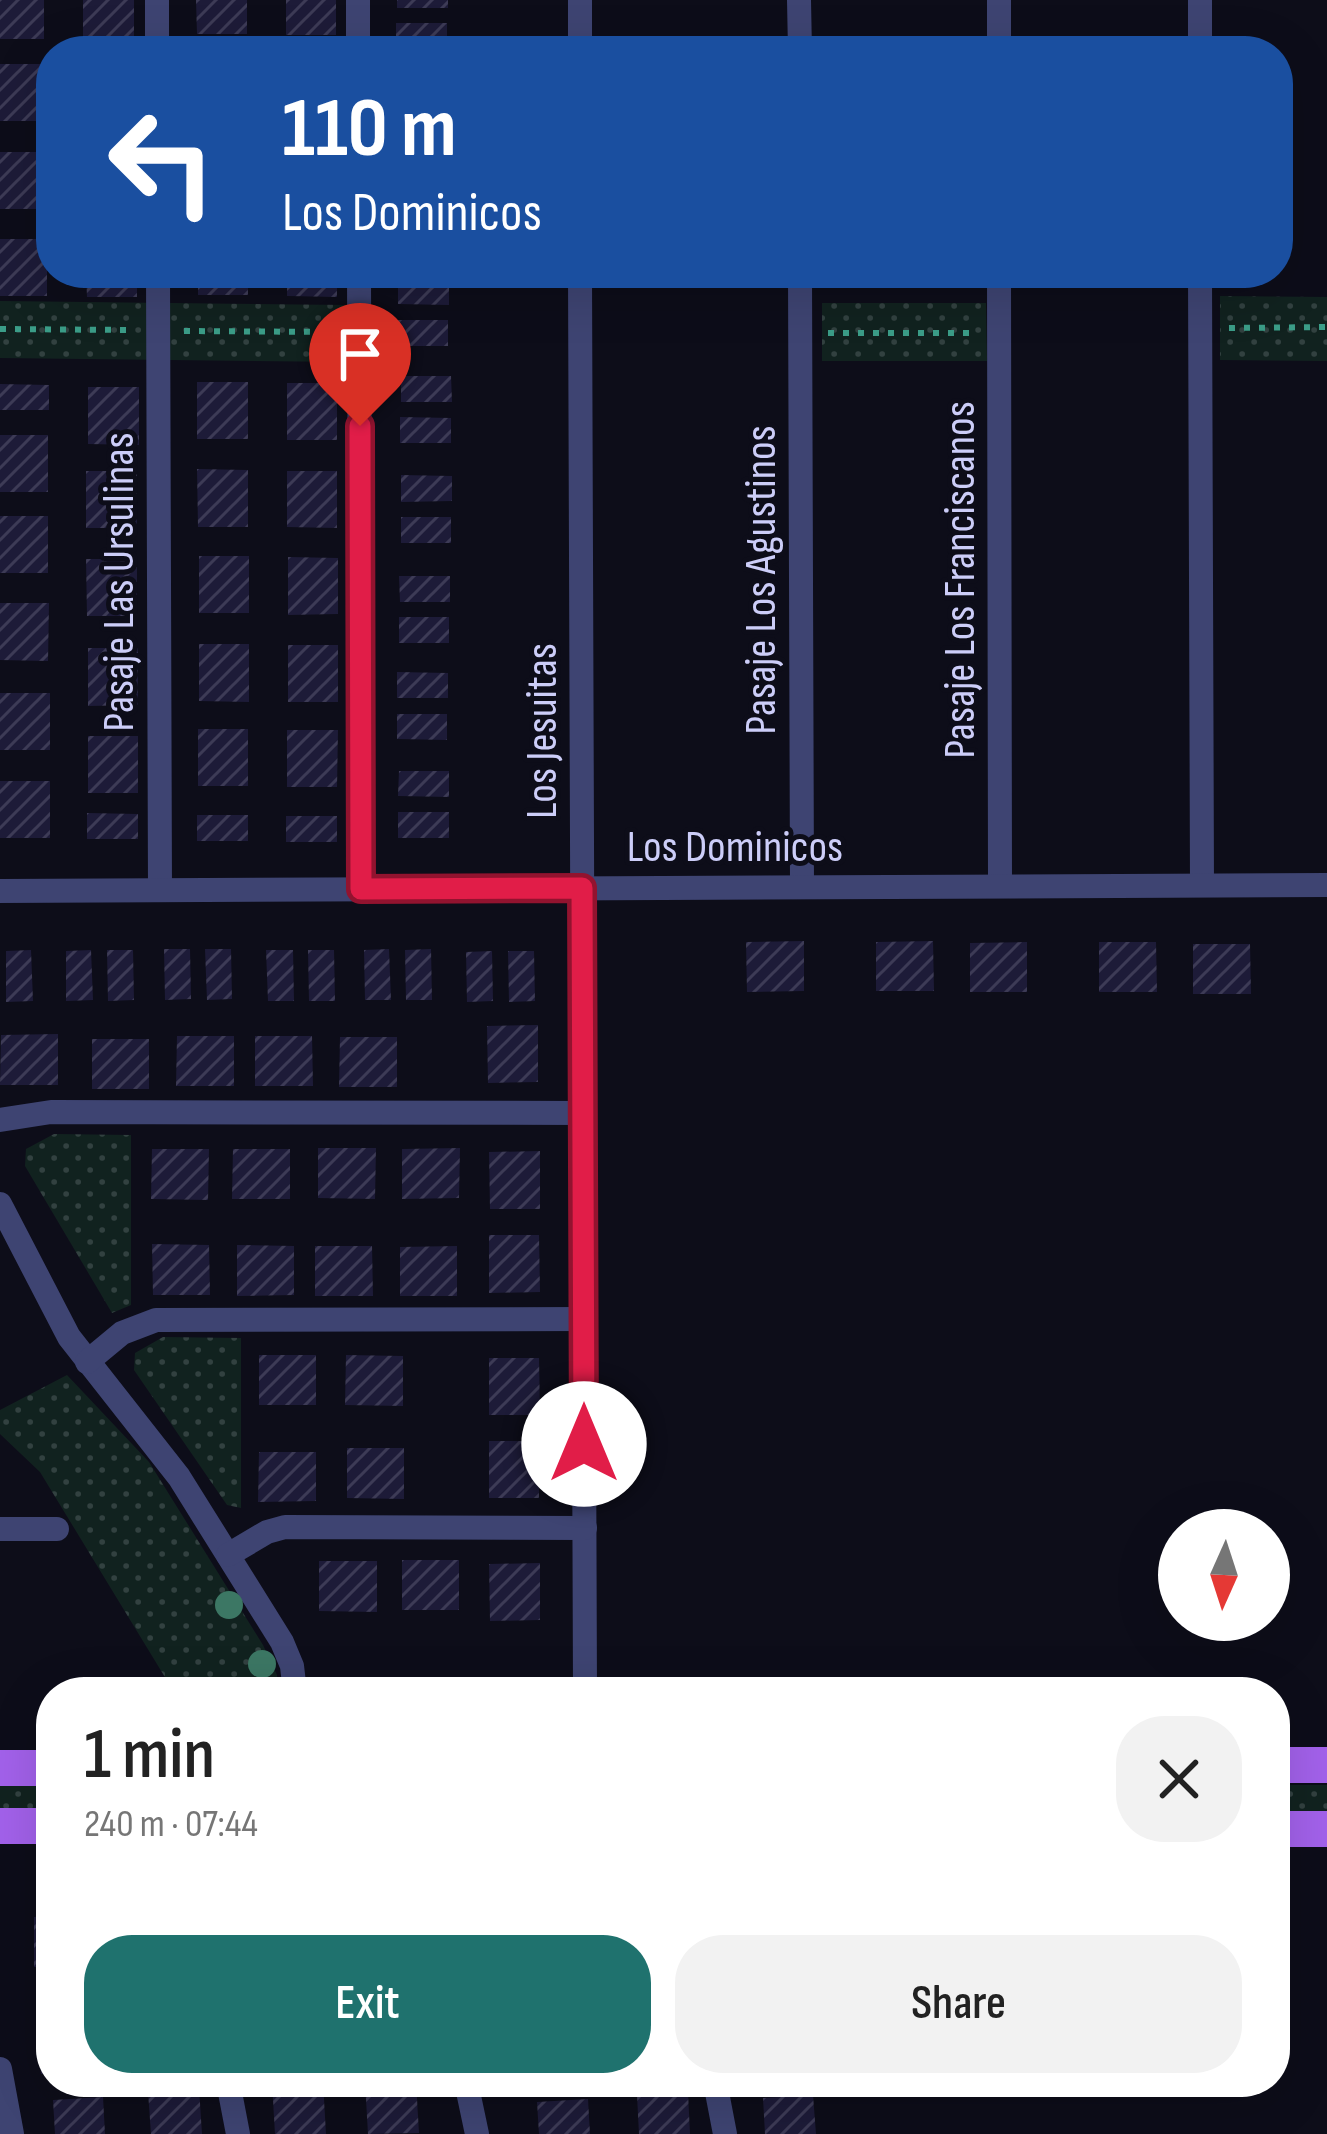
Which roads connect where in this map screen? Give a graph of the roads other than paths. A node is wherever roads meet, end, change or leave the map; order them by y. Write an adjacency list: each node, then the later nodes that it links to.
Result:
1 (157, 0): 7 (street)
2 (358, 0): 8 (street)
3 (580, 0): 9 (street)
4 (800, 0): 10 (street)
5 (999, 0): 11 (street)
6 (1200, 0): 12 (street)
7 (157, 36)
8 (358, 36)
9 (580, 36)
10 (800, 36)
11 (999, 36)
12 (1200, 36)
13 (158, 288): 25 (street, Pasaje Las Ursulinas)
14 (359, 288): 24 (street)
15 (580, 288): 23 (street, Los Jesuitas)
16 (800, 288): 21 (street, Pasaje Los Agustinos)
17 (1000, 288): 22 (street, Pasaje Los Franciscanos)
18 (1200, 288): 19 (street)
19 (1202, 885): 20 (street, Los Dominicos); 22 (street, Los Dominicos)
20 (1327, 885)
21 (802, 886): 22 (street, Los Dominicos); 23 (street, Los Dominicos)
22 (1000, 886)
23 (582, 888): 24 (street, Los Dominicos); 27 (street, Los Jesuitas)
24 (361, 889): 25 (street, Los Dominicos)
25 (160, 890): 26 (street, Los Dominicos)
26 (0, 891)
27 (583, 1113): 28 (street); 30 (street, Los Jesuitas)
28 (0, 1120)
29 (0, 1204): 31 (street)
30 (584, 1319): 31 (street); 33 (street, Los Jesuitas)
31 (87, 1362): 35 (street)
32 (0, 1528): 34 (street)
33 (585, 1528): 35 (street); 37 (street, Los Jesuitas)
34 (57, 1529)
35 (227, 1556): 36 (street)
36 (292, 1677)
37 (585, 1677)
38 (1290, 1765): 39 (main road)
39 (1327, 1765)
40 (0, 1768): 41 (main road)
41 (36, 1768)
42 (0, 1826): 43 (main road)
43 (36, 1826)
44 (1290, 1828): 45 (main road)
45 (1327, 1828)
46 (0, 2069): 50 (street)
47 (231, 2097): 51 (street)
48 (469, 2097): 52 (street)
49 (718, 2097): 53 (street)
50 (12, 2134)
51 (238, 2134)
52 (477, 2134)
53 (725, 2134)

